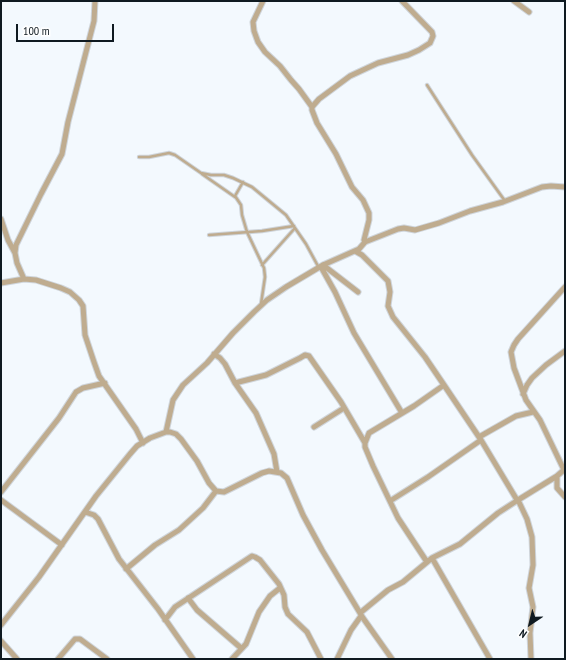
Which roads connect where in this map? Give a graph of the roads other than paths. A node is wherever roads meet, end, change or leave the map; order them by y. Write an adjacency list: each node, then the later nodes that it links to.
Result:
1 (95, 1): 20 (street)
2 (263, 1): 7 (street)
3 (402, 1): 7 (street)
4 (514, 1): 5 (street)
5 (529, 12)
6 (427, 85): 13 (lane)
7 (312, 106): 18 (street)
8 (139, 157): 9 (lane)
9 (201, 173): 10 (lane); 12 (lane)
10 (242, 182): 12 (lane); 15 (lane)
11 (565, 187): 13 (street)
12 (236, 198): 16 (lane)
13 (505, 201): 18 (street)
14 (1, 219): 20 (street)
15 (294, 227): 16 (lane); 21 (lane); 22 (lane)
16 (247, 232): 17 (lane); 21 (lane)
17 (209, 235)
18 (365, 242): 19 (street)
19 (355, 251): 22 (street); 32 (street)
20 (15, 253): 23 (street)
21 (262, 265): 27 (lane)
22 (321, 267): 26 (street); 27 (street); 36 (street)
23 (24, 279): 24 (street); 30 (street)
24 (1, 283)
25 (565, 287): 33 (street)
26 (358, 292)
27 (261, 307): 29 (street)
28 (565, 351): 33 (street)
29 (214, 354): 31 (street); 38 (street)
30 (105, 383): 40 (street); 46 (street)
31 (235, 383): 34 (street); 43 (street)
32 (444, 385): 36 (street); 39 (street)
33 (523, 394): 35 (street)
34 (344, 408): 37 (street); 41 (street)
35 (533, 412): 39 (street); 42 (street)
36 (402, 413): 41 (street)
37 (314, 427)
38 (166, 432): 40 (street); 45 (street)
39 (480, 438): 49 (street); 50 (street)
40 (143, 443): 51 (street)
41 (365, 443): 49 (street)
42 (565, 469): 44 (street)
43 (277, 472): 45 (street); 58 (street)
44 (557, 476): 47 (street); 50 (street)
45 (216, 491): 55 (street)
46 (1, 492)
47 (565, 496)
48 (1, 500): 52 (street)
49 (390, 500): 54 (street)
50 (517, 500): 53 (street); 72 (street)
51 (85, 512): 52 (street); 55 (street)
52 (62, 544): 60 (street)
53 (432, 558): 54 (street); 71 (street)
54 (427, 562): 58 (street)
55 (126, 569): 59 (street)
56 (280, 588): 57 (street); 62 (street); 68 (street)
57 (188, 598): 59 (street); 62 (street)
58 (361, 614): 69 (street); 70 (street)
59 (165, 620): 66 (street)
60 (1, 625)
61 (1, 641): 63 (street)
62 (241, 648): 67 (street)
63 (17, 659)
64 (58, 659): 65 (street)
65 (106, 659)
66 (193, 659)
67 (232, 659)
68 (321, 659)
69 (337, 659)
70 (392, 659)
71 (490, 659)
72 (531, 659)

